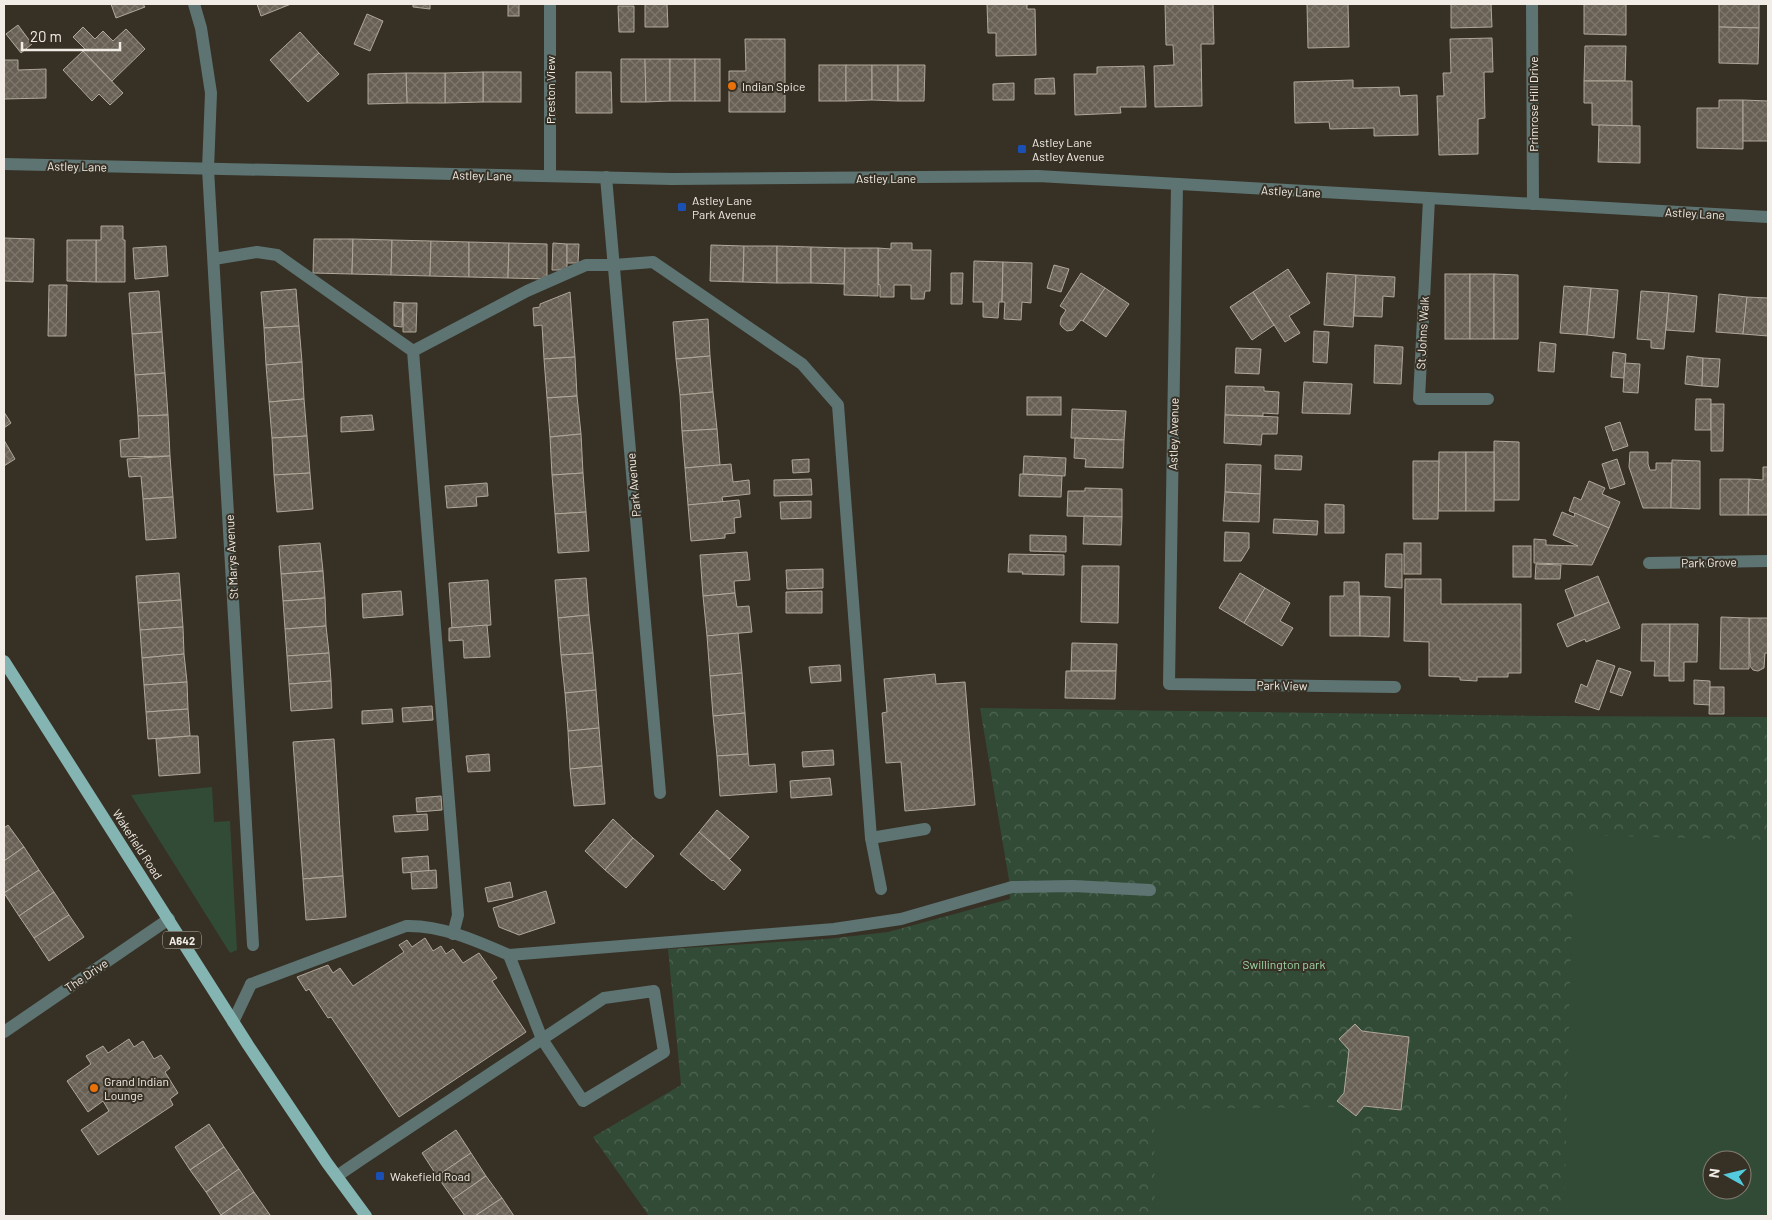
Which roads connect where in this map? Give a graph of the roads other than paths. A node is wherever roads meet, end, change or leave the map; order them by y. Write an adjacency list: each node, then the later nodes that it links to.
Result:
1 (194, 4): 5 (street, St Marys Avenue)
2 (550, 4): 6 (street, Preston View)
3 (1532, 4): 10 (street, Primrose Hill Drive)
4 (4, 164): 5 (street, Astley Lane)
5 (208, 169): 6 (street, Astley Lane); 12 (street, St Marys Avenue)
6 (550, 176): 7 (street, Astley Lane)
7 (606, 177): 8 (street, Astley Lane); 13 (street, Park Avenue)
8 (1177, 185): 9 (street, Astley Lane); 19 (street, Astley Avenue)
9 (1428, 198): 10 (street, Astley Lane); 15 (street, St Johns Walk)
10 (1533, 204): 11 (street, Astley Lane)
11 (1768, 217)
12 (214, 258): 14 (street); 28 (street, St Marys Avenue)
13 (614, 265): 14 (street); 21 (street, Park Avenue); 23 (street)
14 (413, 351): 27 (street)
15 (1488, 399)
16 (1768, 561): 17 (street, Park Grove)
17 (1649, 563)
18 (4, 660): 26 (main road, Wakefield Road / A642)
19 (1169, 684): 20 (street, Park View)
20 (1394, 686)
21 (660, 793)
22 (925, 828): 23 (street)
23 (871, 838): 24 (street)
24 (881, 889)
25 (1150, 890): 29 (street)
26 (169, 919): 30 (main road, Wakefield Road / A642); 31 (street, The Drive)
27 (453, 934): 29 (street); 30 (street)
28 (253, 945)
29 (509, 955): 32 (street)
30 (233, 1022): 33 (main road, Wakefield Road / A642)
31 (4, 1032)
32 (542, 1039): 32 (street); 33 (street)
33 (337, 1176): 34 (main road, Wakefield Road / A642)
34 (366, 1216)

